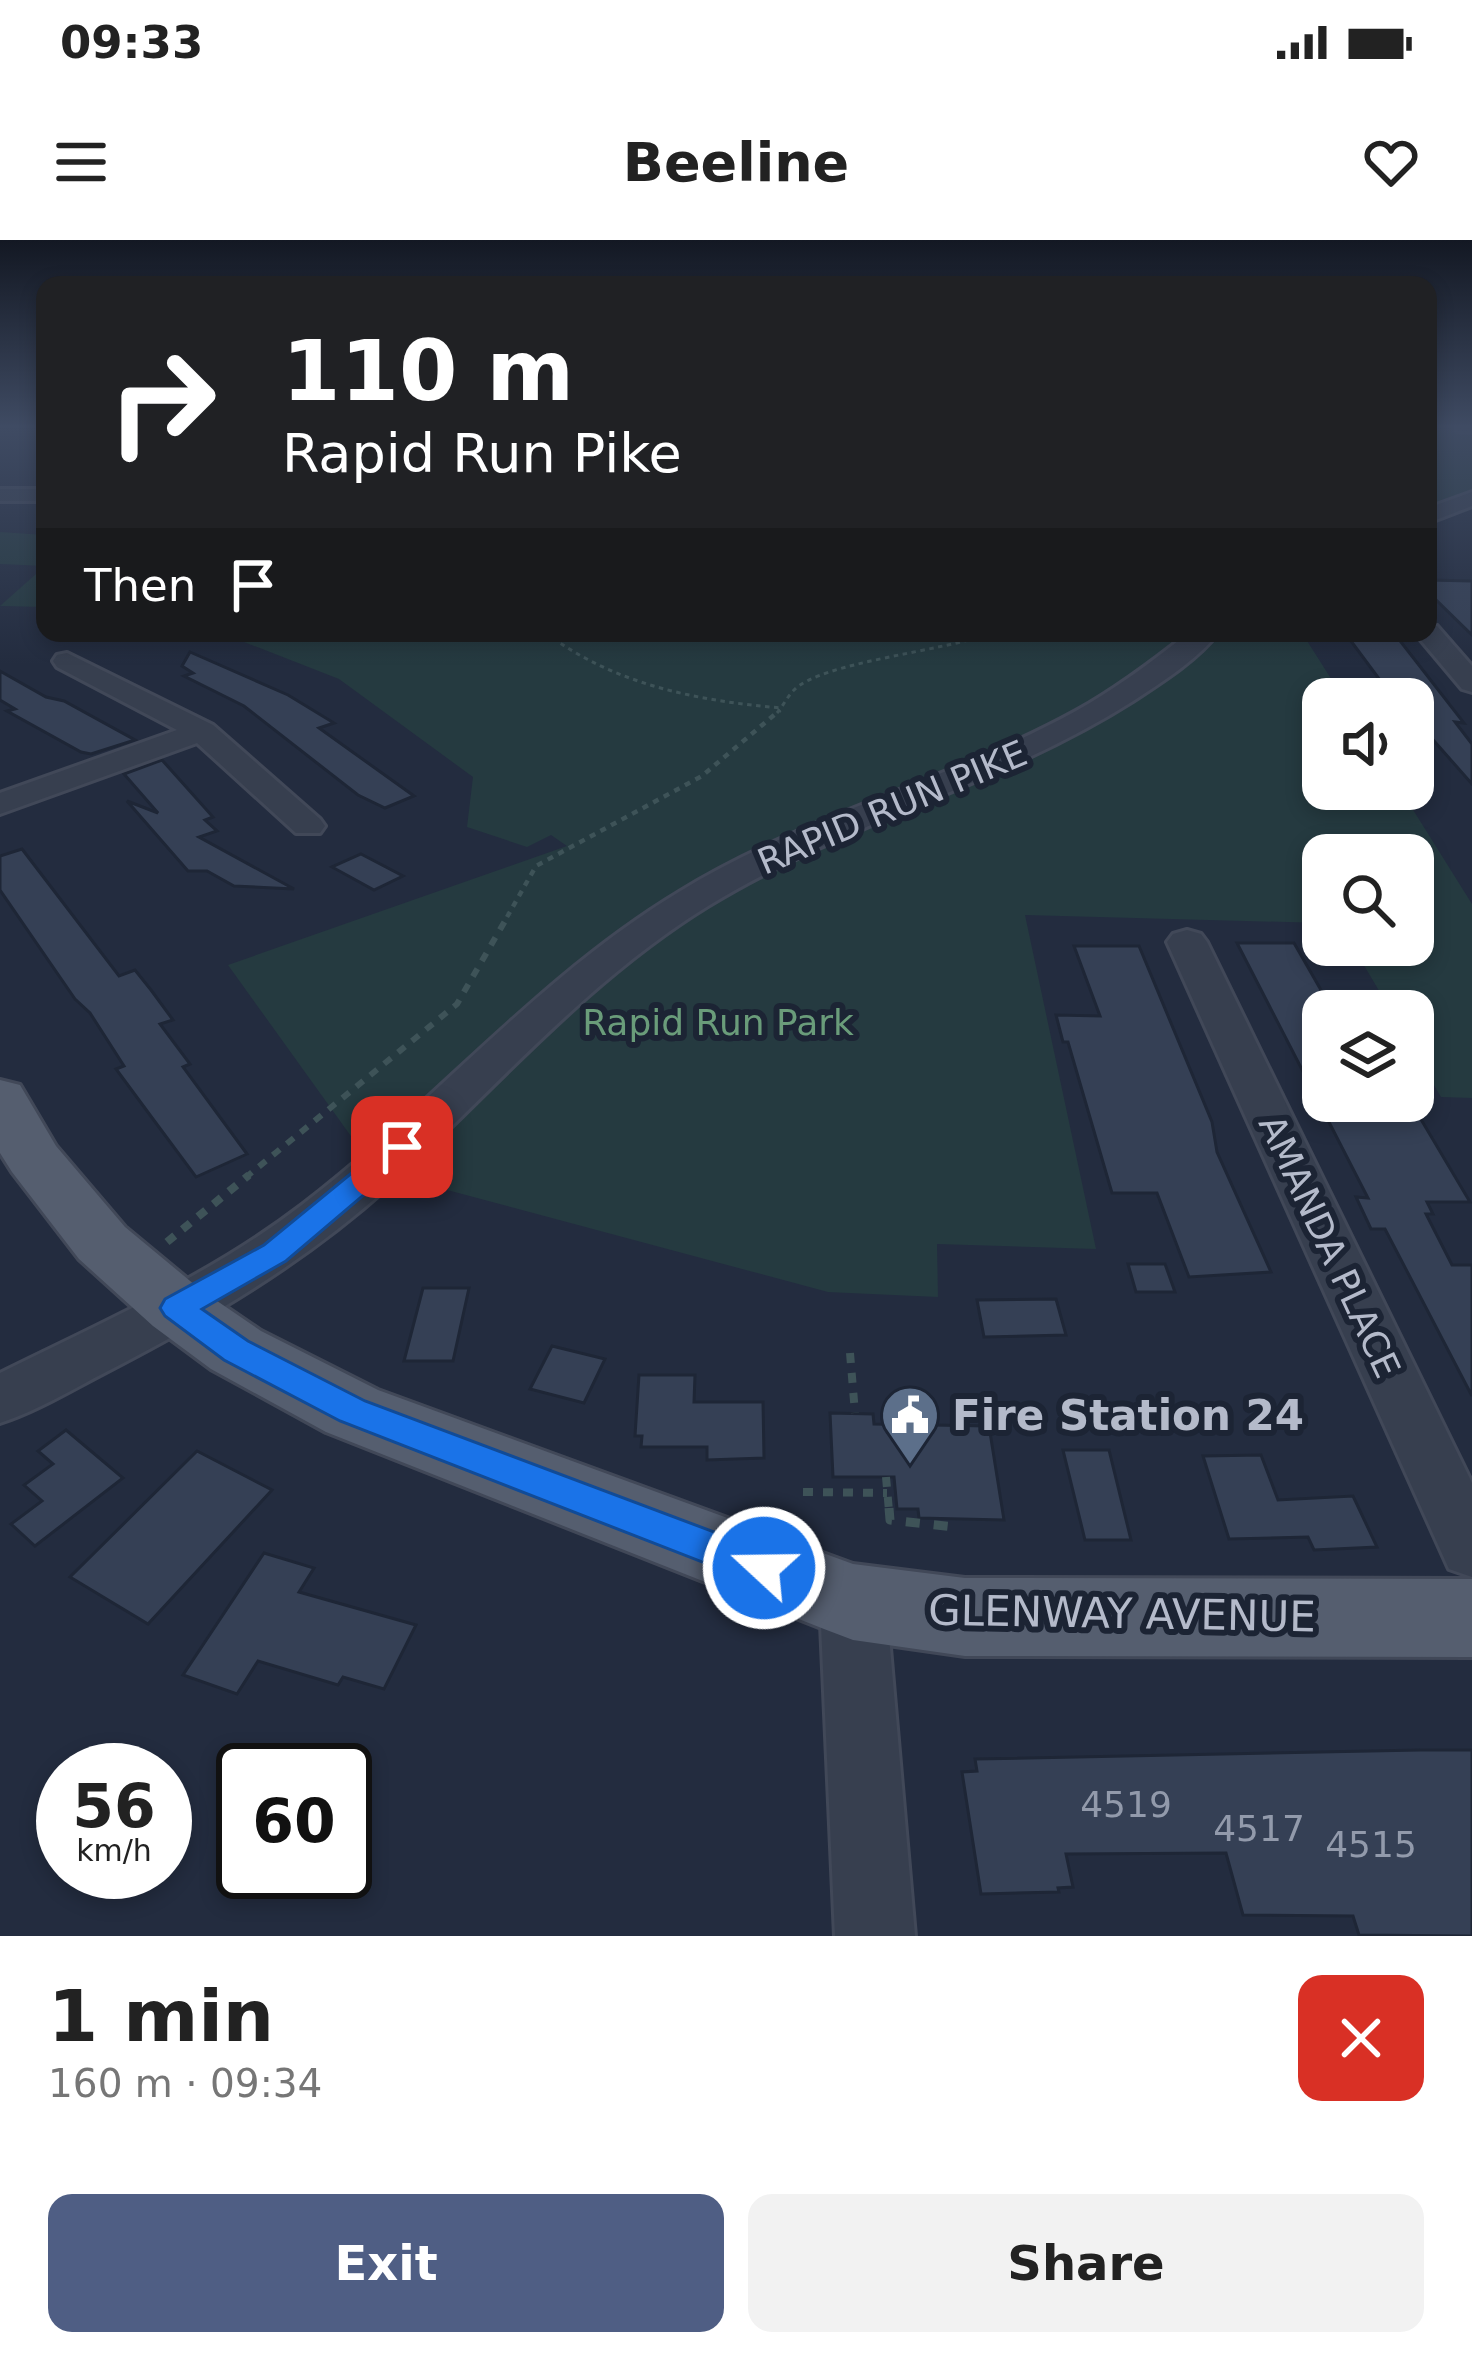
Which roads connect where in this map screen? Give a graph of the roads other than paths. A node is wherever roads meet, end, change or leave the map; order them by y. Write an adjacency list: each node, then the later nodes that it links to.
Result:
1 (1184, 642): 10 (street, RAPID RUN PIKE)
2 (1437, 642): 4 (street)
3 (68, 661): 5 (street)
4 (1472, 683)
5 (202, 731): 6 (street); 7 (street)
6 (0, 804)
7 (308, 826)
8 (1187, 942): 12 (street, AMANDA PLACE)
9 (0, 1098): 10 (main road, GLENWAY AVENUE)
10 (172, 1275): 11 (street, RAPID RUN PIKE); 13 (main road, GLENWAY AVENUE)
11 (0, 1400)
12 (1472, 1549)
13 (853, 1601): 14 (main road, GLENWAY AVENUE); 15 (street)
14 (1472, 1618)
15 (875, 1936)

